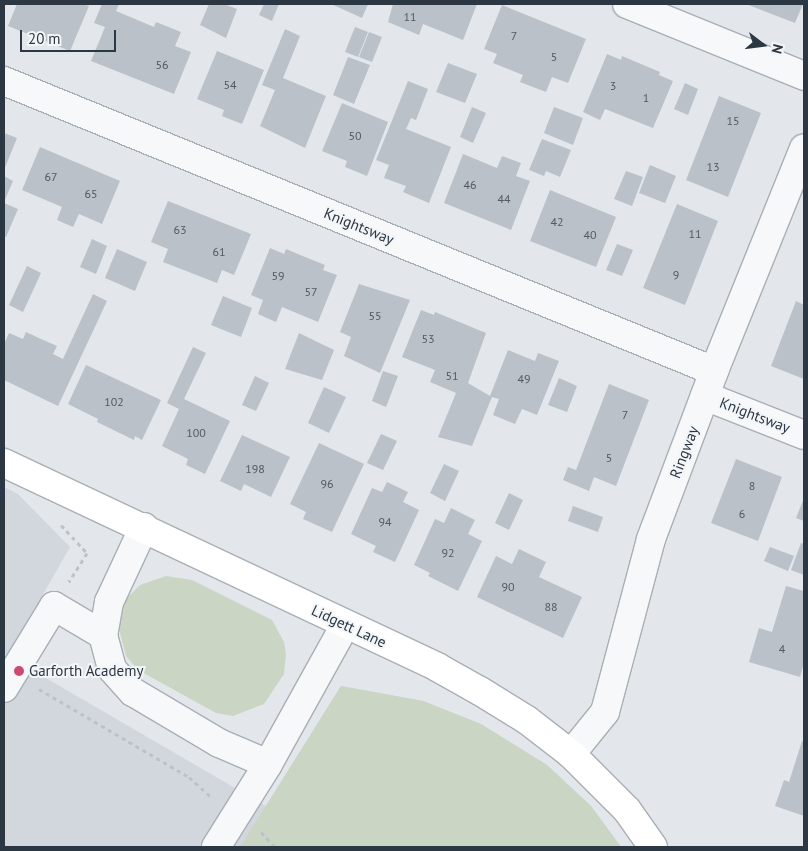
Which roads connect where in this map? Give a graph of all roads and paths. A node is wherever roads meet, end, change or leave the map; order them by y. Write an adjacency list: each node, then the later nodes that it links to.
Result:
1 (627, 4): 2 (street)
2 (804, 76)
3 (4, 81): 5 (street, Knightsway)
4 (804, 148): 5 (street, Ringway)
5 (714, 371): 6 (street, Ringway)
6 (705, 396): 7 (street, Knightsway); 15 (street, Ringway)
7 (804, 434)
8 (4, 463): 10 (main road, Lidgett Lane)
9 (56, 519): 11 (path)
10 (144, 527): 12 (main road, Lidgett Lane); 13 (street)
11 (54, 606): 13 (street); 14 (street)
12 (345, 625): 15 (main road, Lidgett Lane); 16 (street)
13 (103, 635): 16 (street)
14 (8, 681): 17 (path)
15 (571, 754): 20 (main road, Lidgett Lane)
16 (268, 764): 17 (street)
17 (231, 823): 18 (street); 19 (path)
18 (216, 847)
19 (275, 847)
20 (653, 847)

